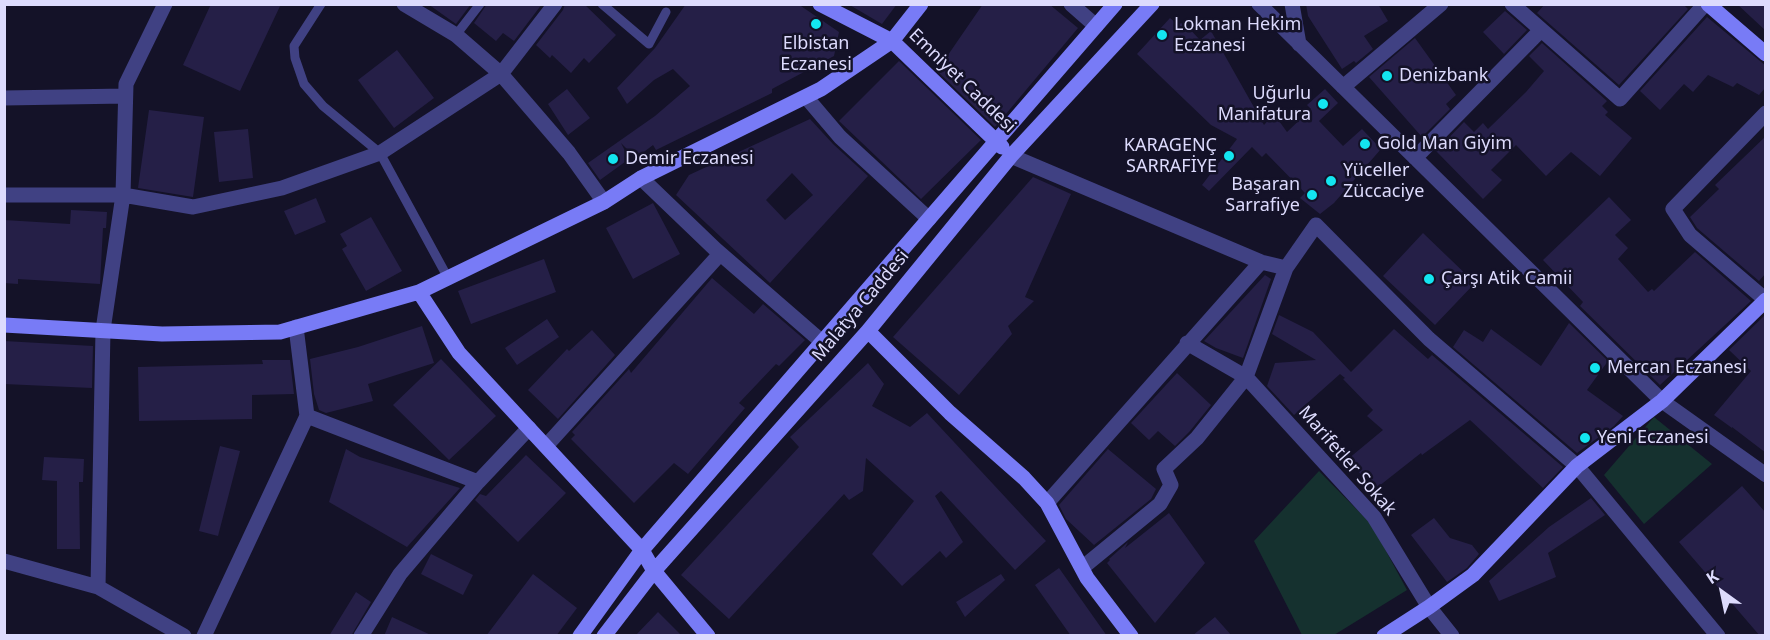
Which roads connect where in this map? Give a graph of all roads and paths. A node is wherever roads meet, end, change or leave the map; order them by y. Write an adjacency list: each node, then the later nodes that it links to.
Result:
1 (165, 4): 26 (street)
2 (321, 4): 31 (lane)
3 (404, 4): 20 (street)
4 (480, 4): 20 (lane)
5 (555, 4): 24 (street)
6 (602, 4): 17 (lane)
7 (820, 4): 21 (street, Emniyet Caddesi)
8 (921, 4): 21 (street)
9 (1071, 4): 18 (street)
10 (1115, 4): 18 (street)
11 (1152, 4): 32 (street, Malatya Caddesi)
12 (1259, 4): 22 (street)
13 (1292, 4): 22 (street)
14 (1441, 4): 25 (street)
15 (1512, 4): 19 (street)
16 (1706, 4): 19 (street); 23 (street)
17 (666, 12)
18 (1096, 26): 30 (street)
19 (1541, 30): 33 (street)
20 (456, 35): 24 (street)
21 (892, 41): 27 (street); 30 (street, Emniyet Caddesi)
22 (1299, 44): 25 (street)
23 (1766, 54)
24 (501, 74): 31 (street); 37 (street)
25 (1343, 87): 33 (street)
26 (125, 96): 28 (street); 36 (street)
27 (806, 97): 34 (street); 38 (street)
28 (4, 98)
29 (1766, 113): 44 (street)
30 (996, 142): 32 (street, Emniyet Caddesi); 38 (street)
31 (380, 153): 36 (street); 42 (lane)
32 (1011, 156): 40 (street); 48 (street, Malatya Caddesi)
33 (1415, 158): 52 (street)
34 (641, 178): 37 (street); 39 (street)
35 (4, 195): 36 (street)
36 (123, 195): 47 (street)
37 (604, 202): 42 (street)
38 (928, 219): 49 (street)
39 (720, 254): 49 (street); 55 (street)
40 (1261, 262): 41 (street); 50 (street)
41 (1287, 268): 51 (street); 56 (street)
42 (448, 278): 43 (street)
43 (419, 292): 46 (street); 54 (street)
44 (1765, 302): 52 (street)
45 (4, 325): 47 (street)
46 (296, 327): 47 (street); 53 (street)
47 (103, 330): 64 (street)
48 (868, 330): 59 (street); 63 (street, Malatya Caddesi)
49 (821, 341): 60 (street)
50 (1187, 343): 51 (street, Marifetler Sokak); 59 (street)
51 (1246, 377): 62 (street); 65 (street, Marifetler Sokak)
52 (1662, 401): 56 (street); 57 (street)
53 (306, 416): 58 (street); 67 (street)
54 (529, 428): 55 (street); 58 (street)
55 (546, 446): 60 (street)
56 (1577, 466): 65 (street); 75 (street)
57 (1766, 476)
58 (478, 482): 68 (street)
59 (1047, 503): 62 (street)
60 (642, 550): 63 (street); 69 (street)
61 (4, 561): 64 (street)
62 (1082, 568): 72 (street)
63 (654, 571): 70 (street, Malatya Caddesi); 71 (street)
64 (98, 587): 66 (street)
65 (1429, 607): 73 (street); 74 (street, Marifetler Sokak)
66 (184, 636)
67 (204, 636)
68 (361, 636)
69 (580, 636)
70 (604, 636)
71 (708, 636)
72 (1131, 636)
73 (1384, 636)
74 (1452, 636)
75 (1718, 636)

